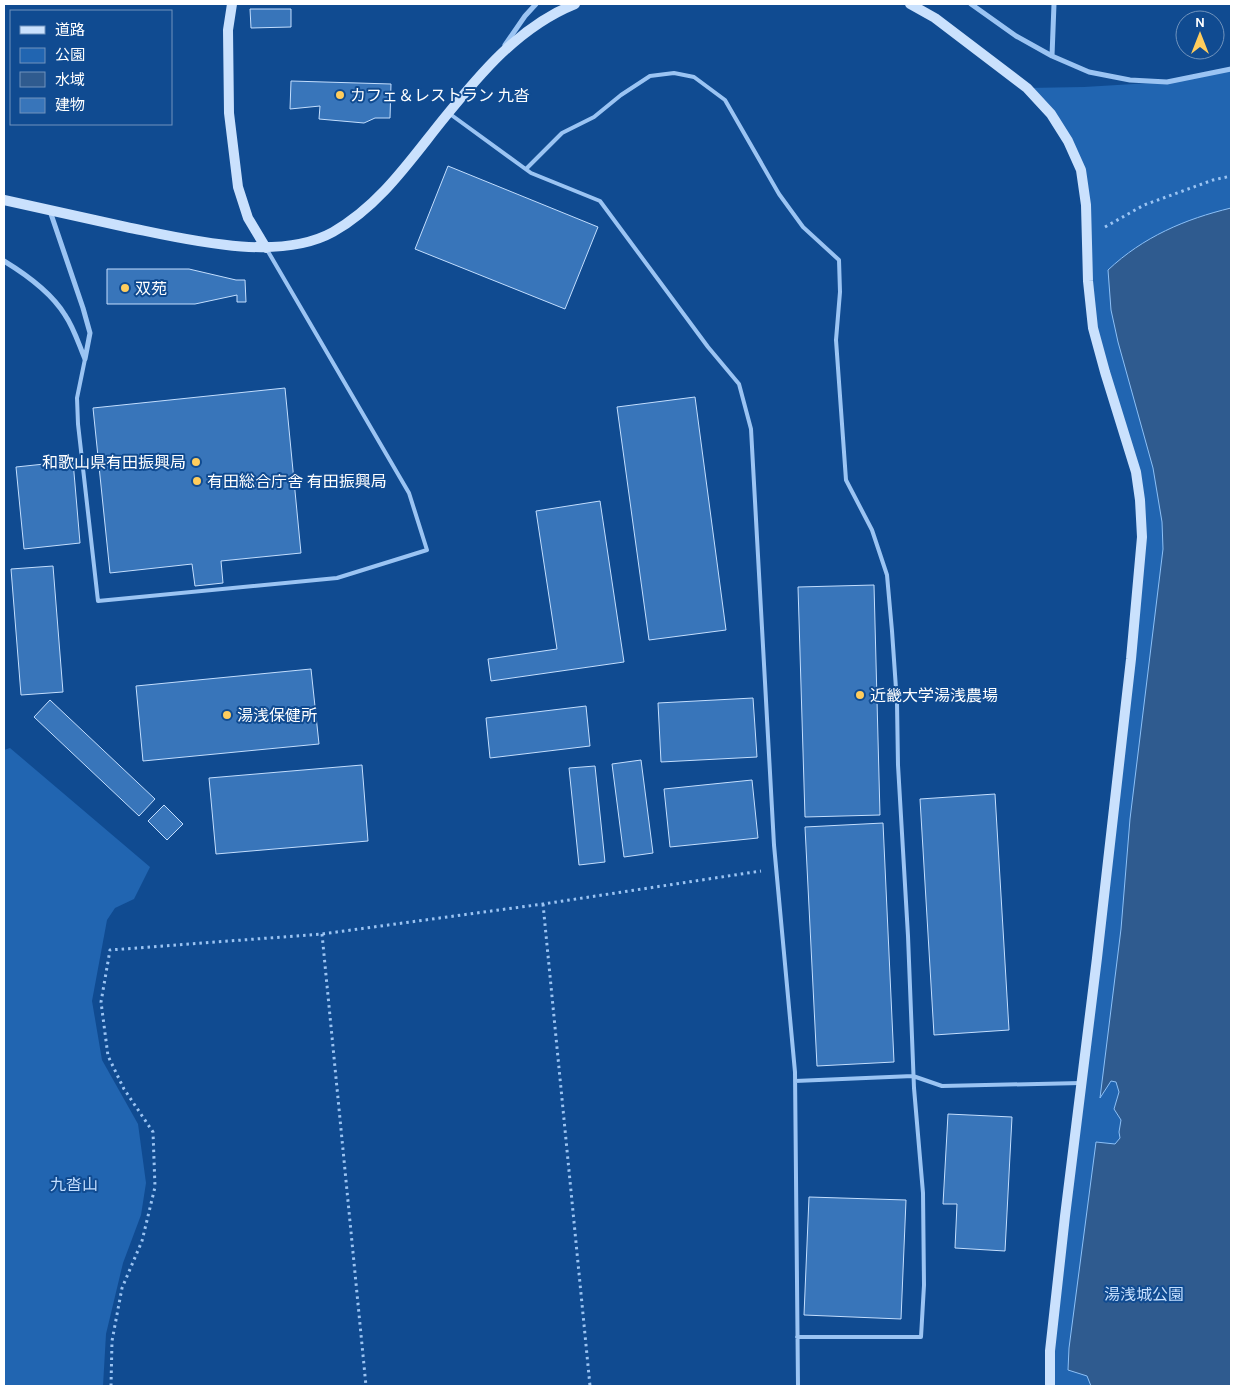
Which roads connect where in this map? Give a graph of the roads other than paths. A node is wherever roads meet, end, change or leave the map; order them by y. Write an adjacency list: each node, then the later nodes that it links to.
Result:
1 (232, 4): 14 (street)
2 (536, 4): 7 (street)
3 (575, 4): 7 (street)
4 (910, 4): 19 (street)
5 (971, 4): 8 (street)
6 (1054, 4): 8 (street)
7 (499, 55): 10 (street)
8 (1052, 56): 9 (street)
9 (1231, 69)
10 (449, 112): 11 (lane); 14 (street)
11 (526, 169): 17 (lane); 18 (lane)
12 (4, 200): 13 (street)
13 (50, 211): 14 (street); 16 (street)
14 (266, 248): 16 (lane)
15 (4, 261): 16 (street)
16 (84, 359)
17 (913, 1076): 18 (lane); 19 (lane); 20 (lane)
18 (795, 1081): 20 (lane)
19 (1081, 1083): 22 (street)
20 (797, 1337): 21 (lane)
21 (798, 1386)
22 (1050, 1386)

